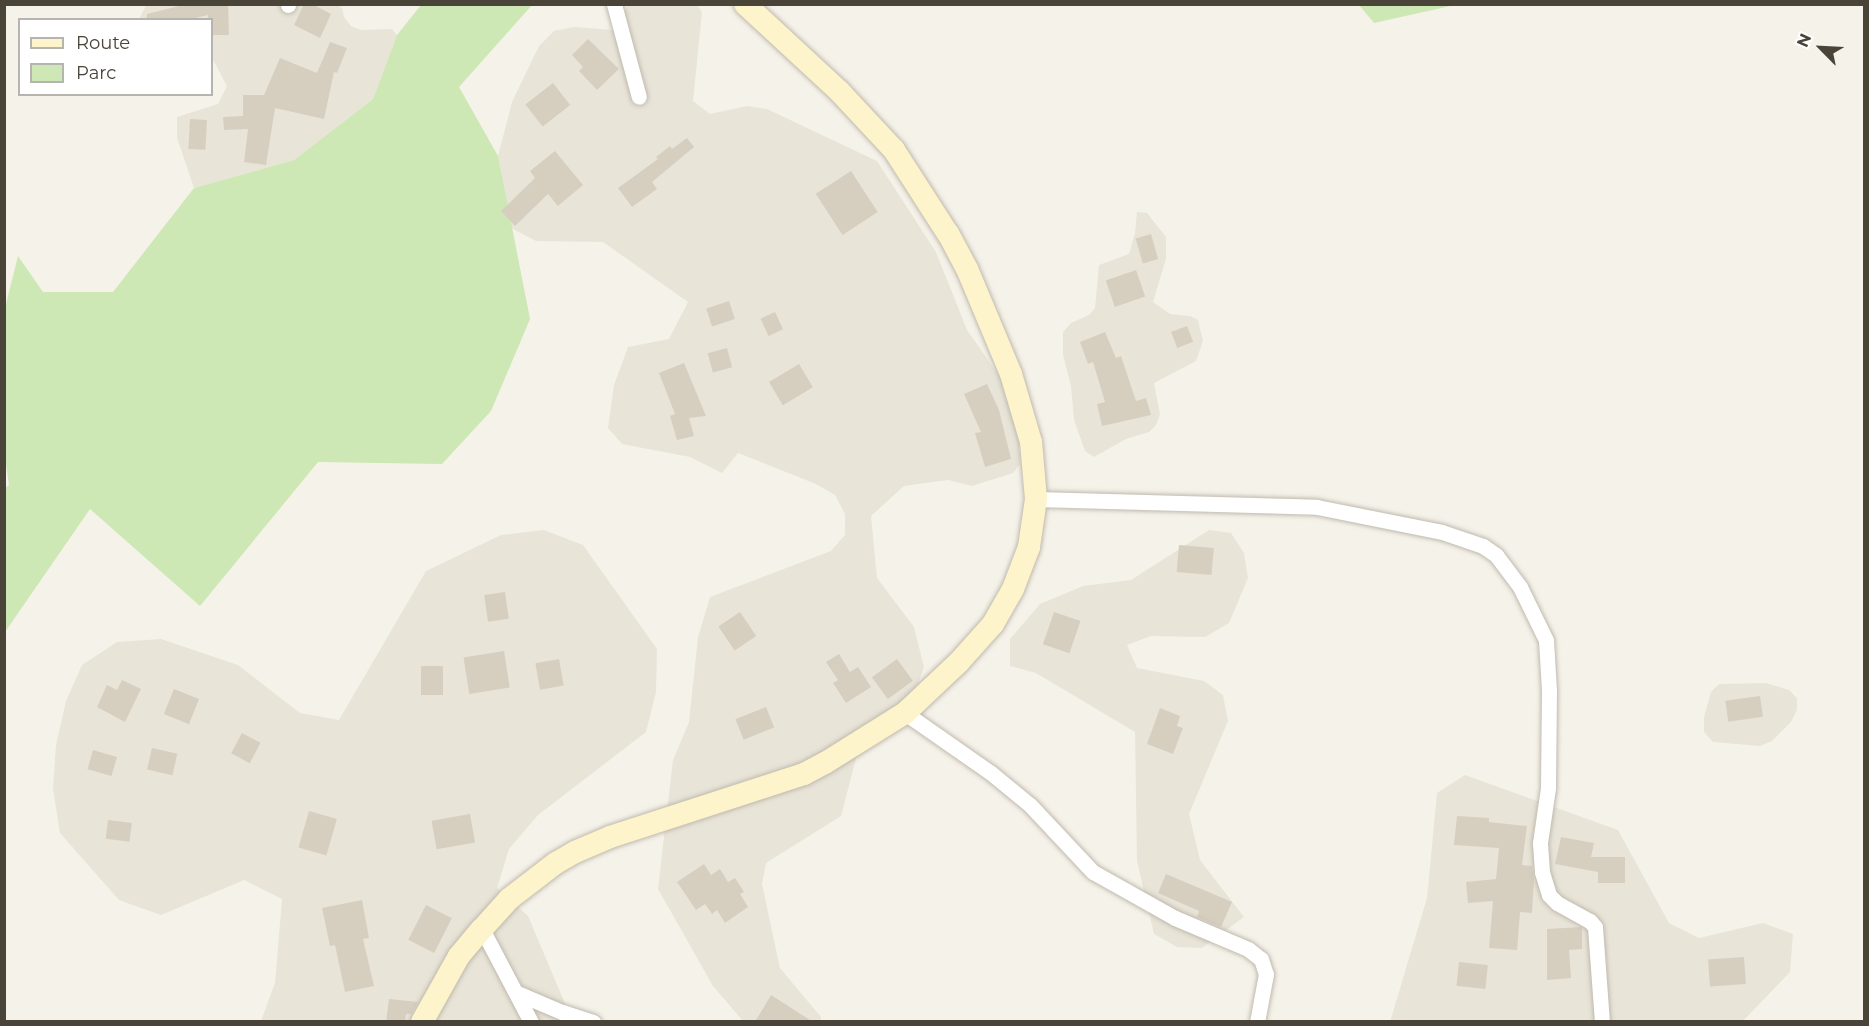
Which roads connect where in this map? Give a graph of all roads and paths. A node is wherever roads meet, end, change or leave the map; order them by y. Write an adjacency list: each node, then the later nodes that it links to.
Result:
1 (614, 4): 3 (street)
2 (745, 4): 4 (street)
3 (639, 97)
4 (1036, 499): 5 (street); 12 (street)
5 (905, 713): 6 (street); 11 (street)
6 (482, 929): 7 (street); 8 (street)
7 (517, 993): 9 (street); 10 (street)
8 (422, 1022)
9 (531, 1022)
10 (593, 1022)
11 (1257, 1022)
12 (1602, 1022)

